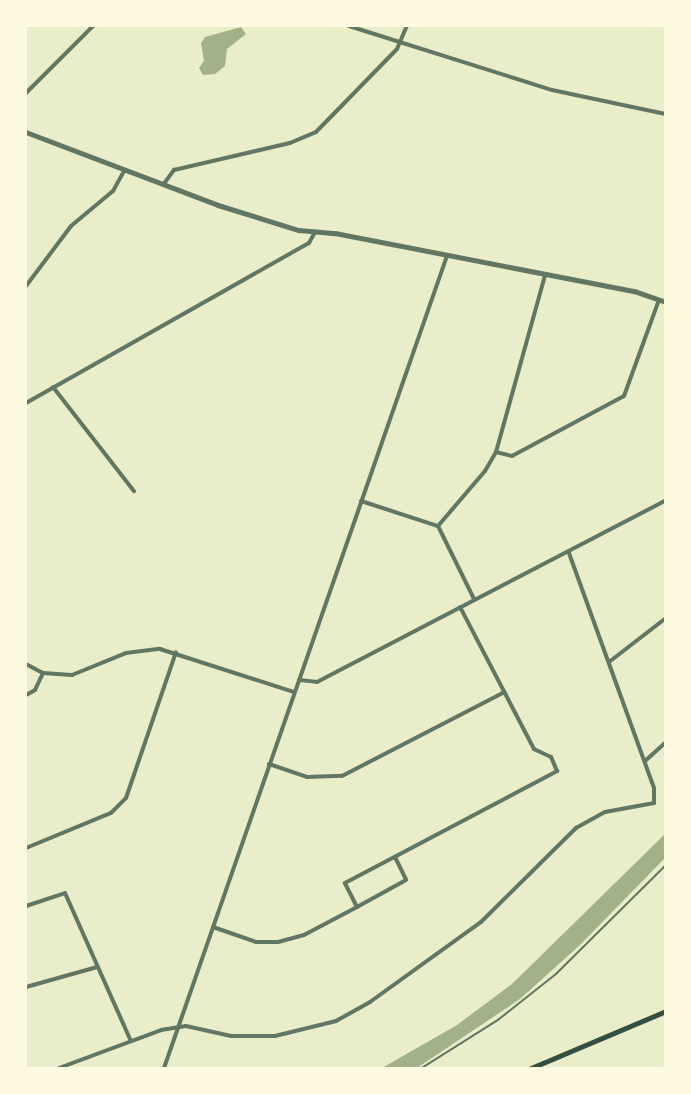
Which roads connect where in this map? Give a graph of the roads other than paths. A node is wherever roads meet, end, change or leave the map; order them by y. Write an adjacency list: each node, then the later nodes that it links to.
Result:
1 (93, 26): 5 (street)
2 (349, 26): 4 (street)
3 (407, 26): 4 (street)
4 (400, 43): 6 (street); 9 (street)
5 (26, 93)
6 (666, 114)
7 (26, 132): 8 (street)
8 (124, 171): 9 (street); 13 (street)
9 (163, 186): 10 (street)
10 (315, 232): 11 (street); 16 (street)
11 (447, 256): 12 (street); 21 (street)
12 (545, 274): 14 (street); 18 (street)
13 (26, 286)
14 (659, 300): 15 (street); 18 (street)
15 (666, 302)
16 (53, 387): 17 (street); 19 (street)
17 (26, 403)
18 (496, 452): 22 (street)
19 (134, 491)
20 (666, 500): 23 (street)
21 (361, 501): 22 (street); 31 (street)
22 (438, 526): 24 (street)
23 (568, 551): 24 (street); 28 (street)
24 (474, 599): 25 (street)
25 (460, 608): 31 (street); 33 (street)
26 (666, 618): 28 (street)
27 (176, 652): 30 (street); 32 (street); 38 (street)
28 (609, 662): 36 (street)
29 (26, 664): 30 (street)
30 (43, 674): 34 (street)
31 (299, 680): 32 (street)
32 (294, 692): 37 (street)
33 (505, 693): 37 (street); 39 (street)
34 (26, 695)
35 (666, 742): 36 (street)
36 (645, 761): 47 (street)
37 (269, 764): 43 (street)
38 (26, 849)
39 (395, 857): 42 (street); 42 (street)
40 (666, 865): 51 (lane)
41 (26, 906): 44 (street)
42 (357, 907): 43 (street)
43 (213, 927): 47 (street)
44 (97, 967): 45 (street); 48 (street)
45 (26, 987)
46 (666, 1011): 52 (main road)
47 (179, 1027): 48 (street); 50 (street)
48 (131, 1041): 49 (street)
49 (59, 1068)
50 (164, 1068)
51 (422, 1068)
52 (531, 1068)

